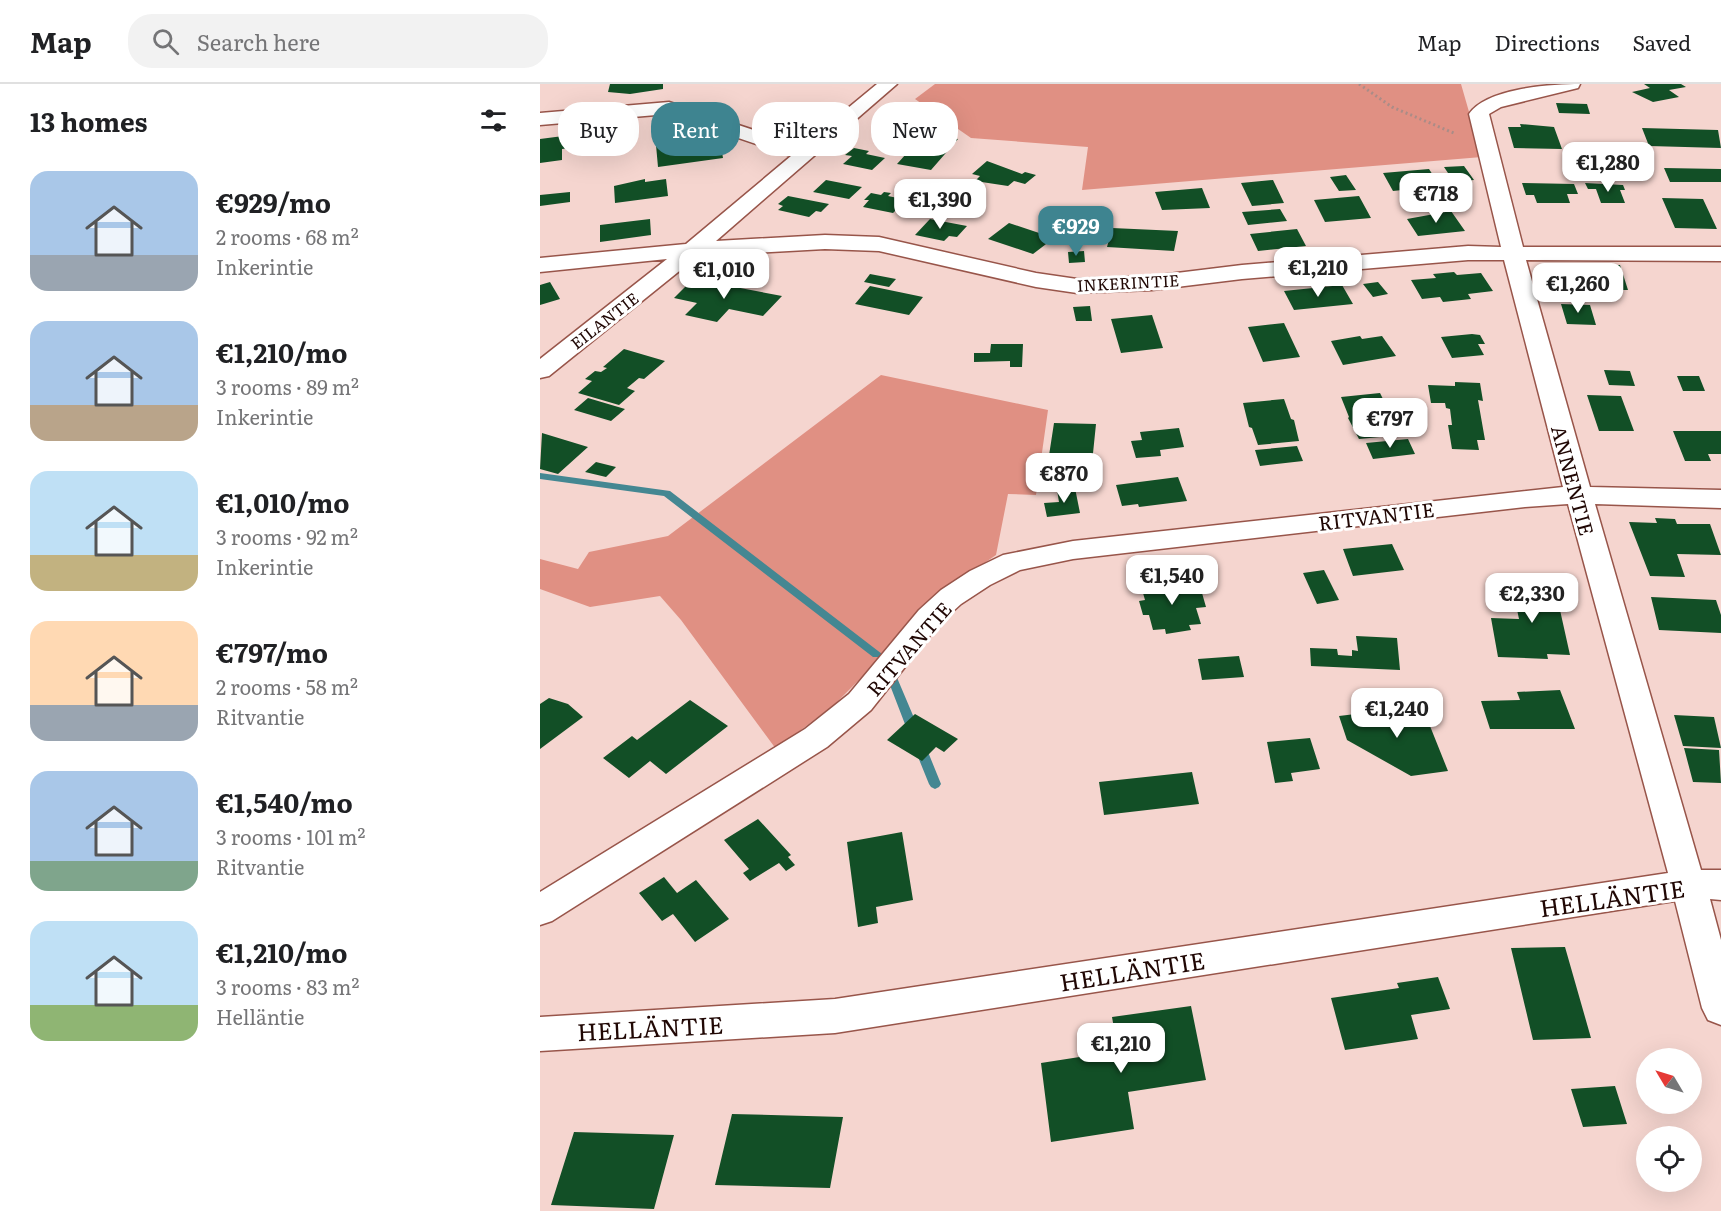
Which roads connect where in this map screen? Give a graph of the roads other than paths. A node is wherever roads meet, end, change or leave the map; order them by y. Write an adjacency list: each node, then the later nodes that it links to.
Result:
1 (888, 84): 3 (street, EILANTIE)
2 (1571, 84): 8 (street, ANNENTIE)
3 (859, 108)
4 (540, 119): 5 (street)
5 (752, 135)
6 (802, 156): 7 (street, EILANTIE)
7 (692, 250): 8 (street, INKERINTIE); 10 (street, INKERINTIE); 11 (street, EILANTIE)
8 (1513, 252): 9 (street, INKERINTIE); 12 (street, ANNENTIE)
9 (1721, 254)
10 (540, 265)
11 (540, 371)
12 (1578, 495): 13 (street, RITVANTIE); 14 (street, ANNENTIE); 15 (street, RITVANTIE)
13 (1721, 499)
14 (1705, 885): 16 (street, ANNENTIE); 17 (street, HELLÄNTIE)
15 (540, 910)
16 (1721, 1008)
17 (540, 1034)

